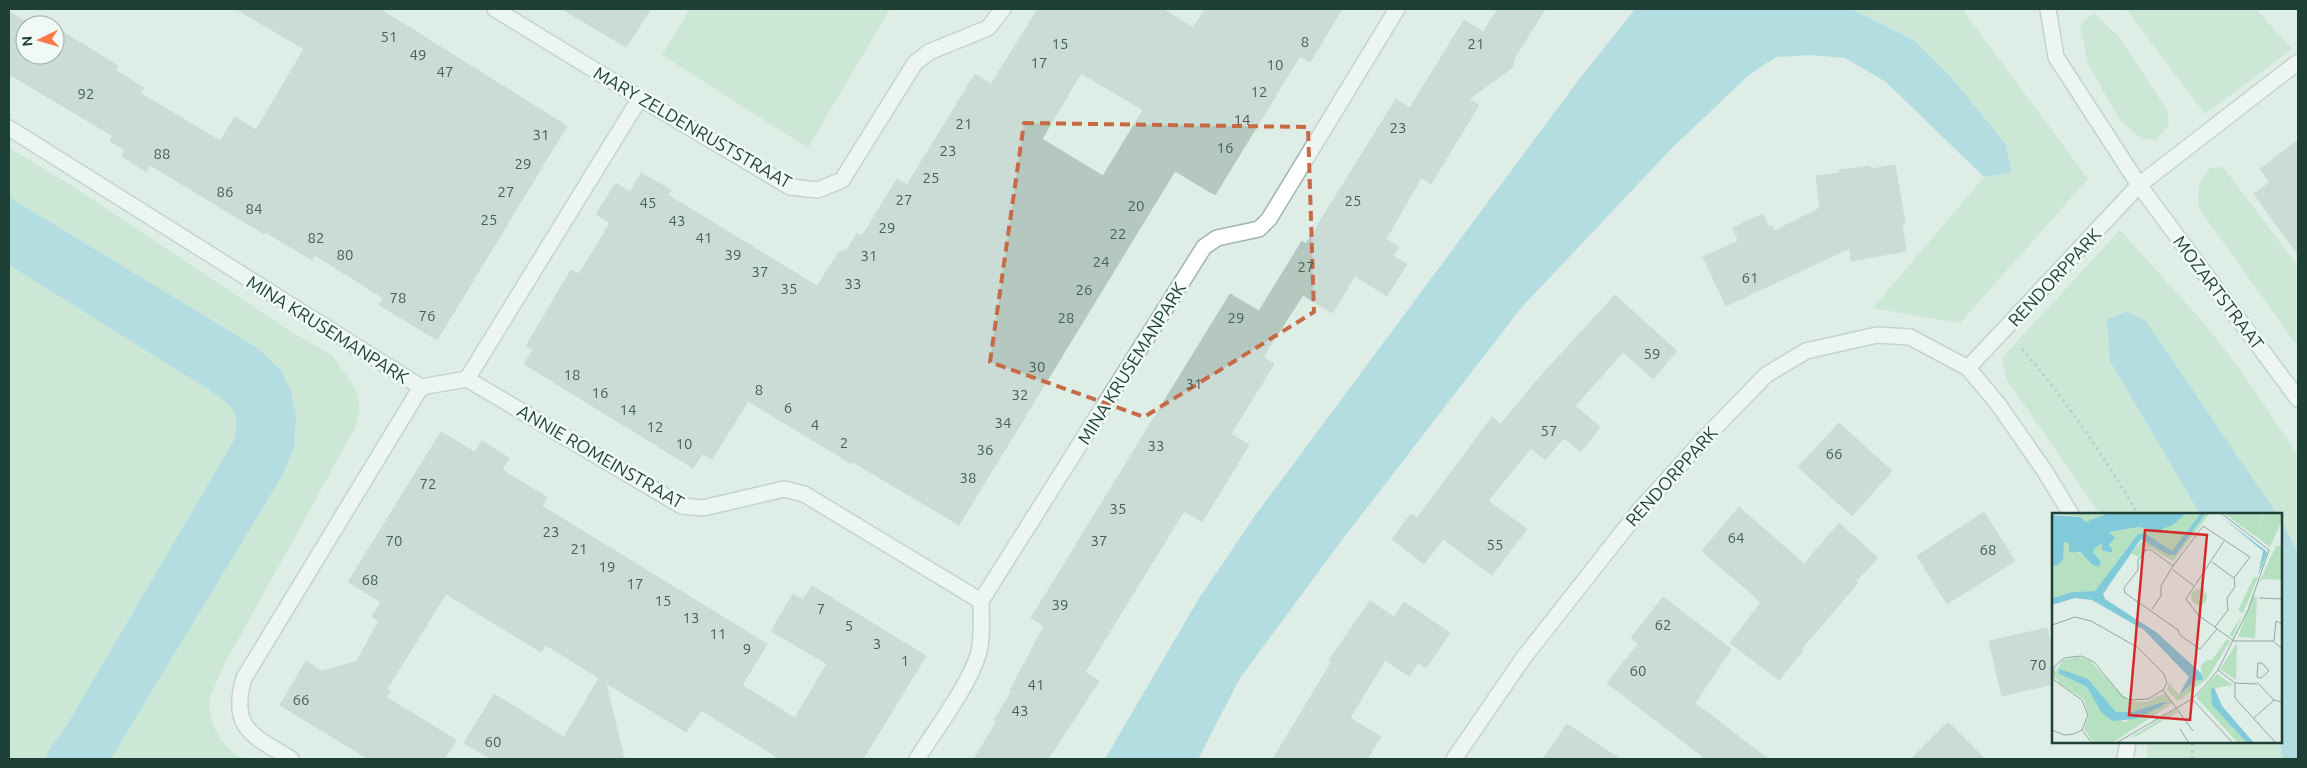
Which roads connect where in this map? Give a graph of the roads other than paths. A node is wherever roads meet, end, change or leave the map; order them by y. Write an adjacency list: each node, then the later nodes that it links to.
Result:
1 (495, 9): 6 (street, MARY ZELDENRUSTSTRAAT)
2 (1003, 9): 6 (street, MARY ZELDENRUSTSTRAAT)
3 (1397, 9): 14 (street, MINA KRUSEMANPARK)
4 (2048, 9): 8 (street, MOZARTSTRAAT)
5 (2298, 62): 8 (street)
6 (640, 98): 10 (street)
7 (9, 128): 11 (street, MINA KRUSEMANPARK)
8 (2139, 185): 9 (street, RENDORPPARK); 12 (street, MOZARTSTRAAT)
9 (1968, 368): 13 (street, RENDORPPARK); 18 (street, RENDORPPARK)
10 (467, 379): 11 (street); 14 (street, ANNIE ROMEINSTRAAT)
11 (421, 387): 16 (street, MINA KRUSEMANPARK)
12 (2298, 399)
13 (2070, 513)
14 (981, 601): 17 (street)
15 (2128, 743): 19 (street)
16 (292, 759)
17 (917, 759)
18 (1454, 759)
19 (2125, 759)

